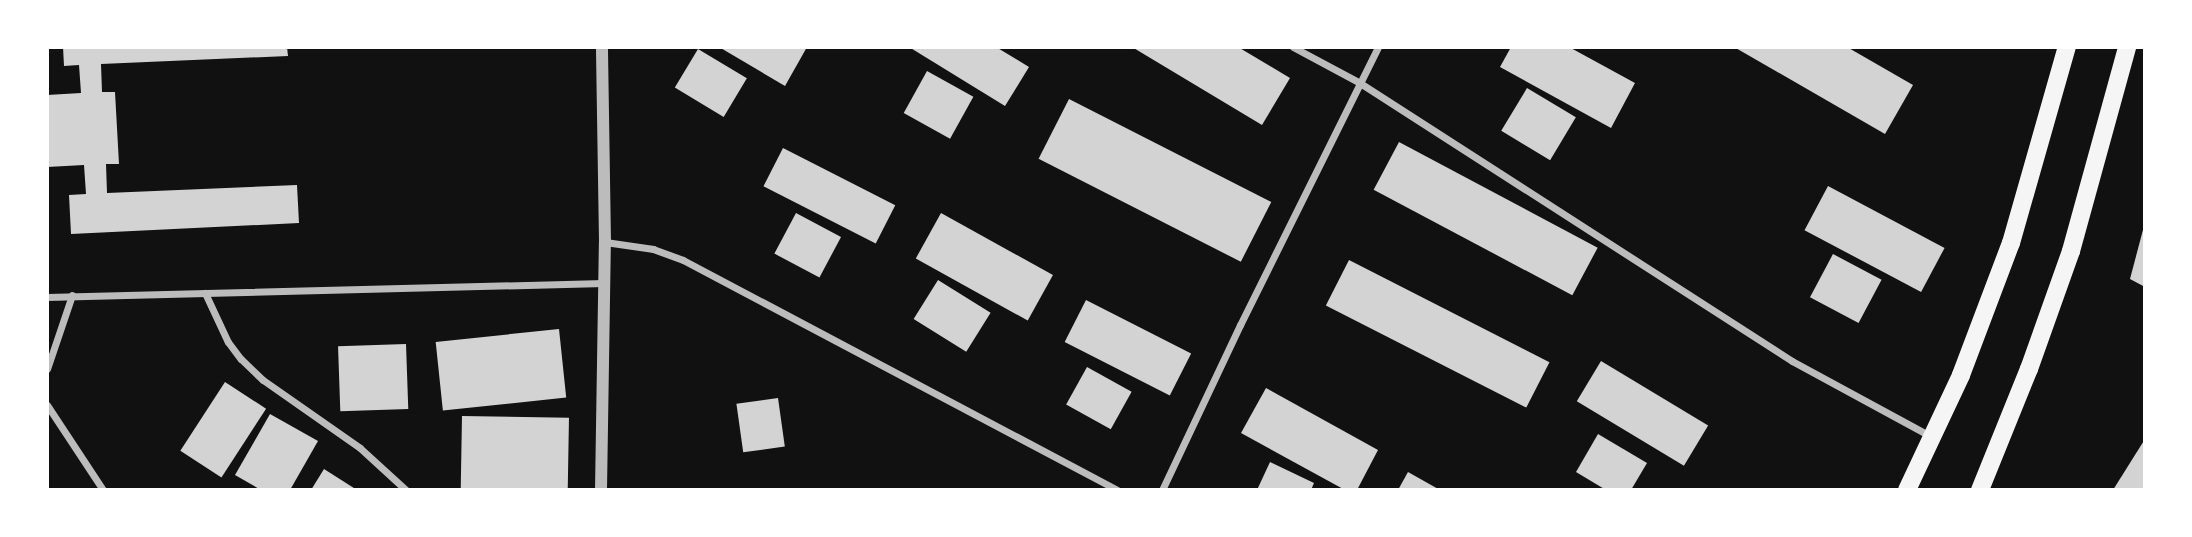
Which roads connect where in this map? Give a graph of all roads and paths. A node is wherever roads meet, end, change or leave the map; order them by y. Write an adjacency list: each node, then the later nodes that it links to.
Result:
1 (602, 47): 7 (street)
2 (1293, 47): 6 (street)
3 (1378, 47): 6 (street)
4 (2067, 47): 14 (main road)
5 (2127, 47): 21 (main road)
6 (1360, 83): 14 (street); 19 (street)
7 (605, 242): 8 (street); 18 (street)
8 (604, 283): 9 (street); 17 (street)
9 (205, 293): 10 (street); 16 (street)
10 (72, 295): 11 (street); 12 (street)
11 (47, 297)
12 (47, 369)
13 (47, 405): 15 (street)
14 (1931, 437): 20 (main road)
15 (103, 490)
16 (406, 490)
17 (601, 490)
18 (1117, 490)
19 (1162, 490)
20 (1907, 490)
21 (1980, 490)

